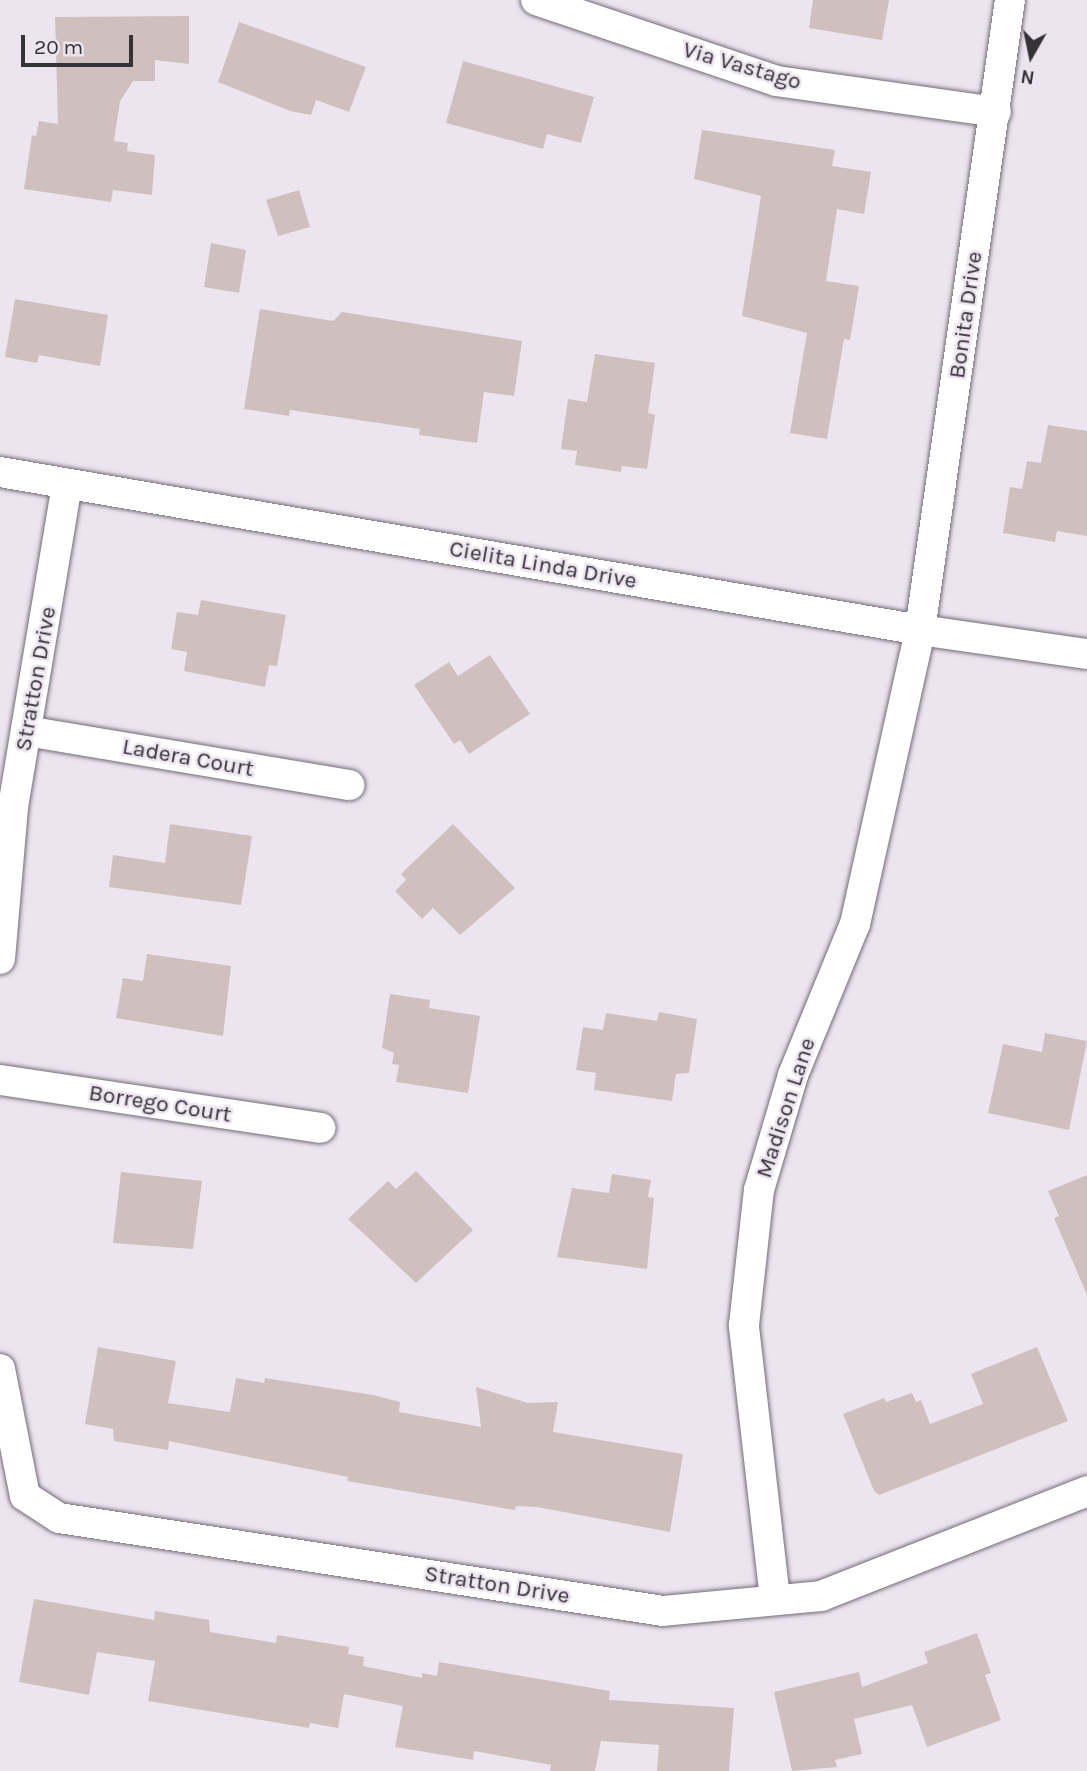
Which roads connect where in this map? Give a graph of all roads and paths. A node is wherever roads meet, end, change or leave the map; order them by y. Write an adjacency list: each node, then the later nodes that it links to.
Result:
1 (536, 0): 3 (street, Via Vastago)
2 (1010, 0): 3 (street, Bonita Drive)
3 (996, 112): 6 (street, Bonita Drive)
4 (0, 472): 5 (street, Cielita Linda Drive)
5 (67, 484): 6 (street, Cielita Linda Drive); 8 (street, Stratton Drive)
6 (920, 630): 7 (street, Cielita Linda Drive); 15 (street, Madison Lane)
7 (1087, 654)
8 (26, 731): 9 (street, Ladera Court); 10 (street, Stratton Drive)
9 (350, 785)
10 (0, 959)
11 (0, 1080): 12 (street, Borrego Court)
12 (320, 1128)
13 (0, 1369): 15 (street, Stratton Drive)
14 (1087, 1491): 15 (street, Stratton Drive)
15 (775, 1599)

